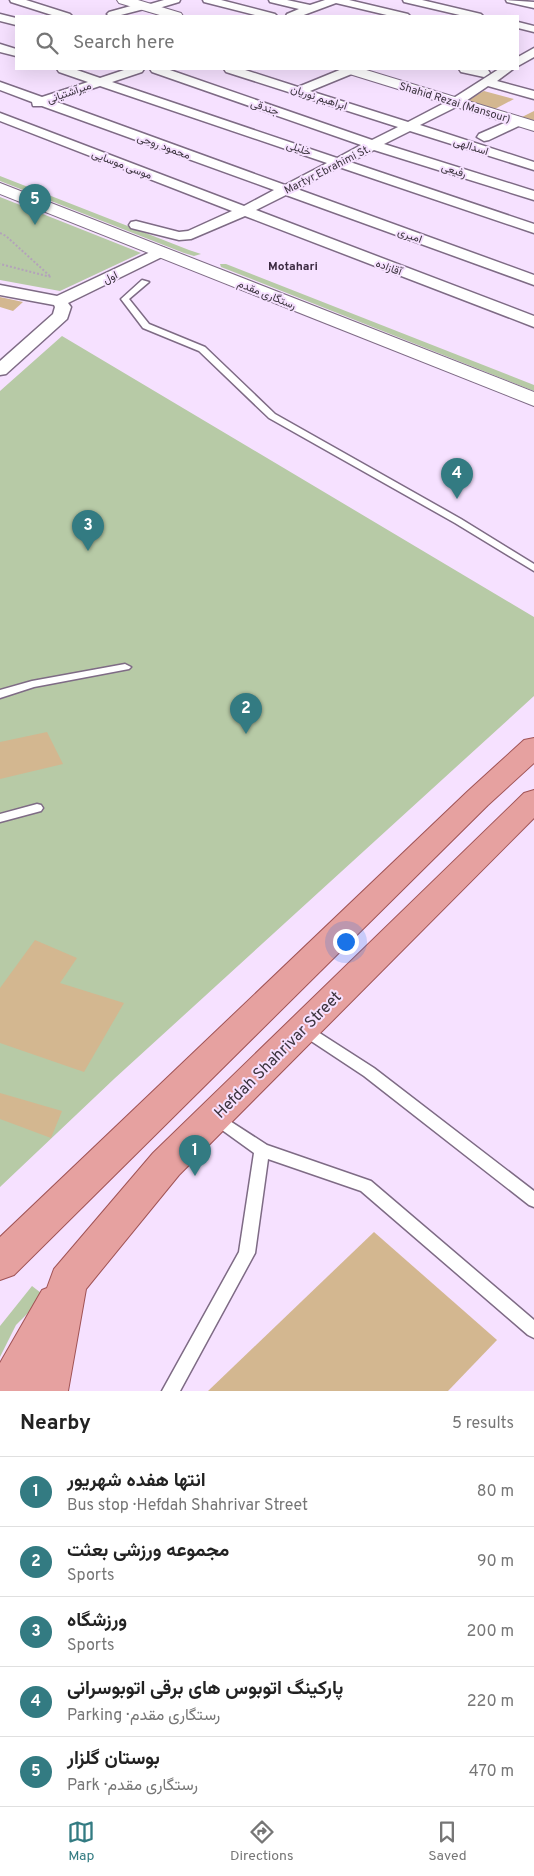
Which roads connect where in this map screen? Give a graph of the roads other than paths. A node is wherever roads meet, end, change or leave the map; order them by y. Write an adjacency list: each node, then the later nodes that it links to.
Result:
1 (15, 0): 15 (street)
2 (124, 0): 11 (main road)
3 (175, 0): 11 (street)
4 (208, 0): 17 (street)
5 (335, 0): 12 (street); 20 (street)
6 (408, 0): 14 (street)
7 (511, 0): 10 (street)
8 (284, 1): 12 (street)
9 (479, 3): 14 (street)
10 (534, 5)
11 (146, 7): 13 (street); 16 (main road)
12 (308, 10): 18 (street); 19 (street)
13 (113, 14)
14 (454, 14)
15 (63, 15)
16 (173, 15)
17 (267, 15)
18 (294, 15)
19 (326, 15)
20 (400, 15)
21 (0, 17): 22 (street)
22 (15, 22)
23 (519, 25): 24 (street)
24 (534, 29)
25 (519, 44): 27 (street)
26 (0, 48): 28 (street)
27 (534, 50): 29 (street)
28 (15, 53)
29 (520, 66)
30 (66, 70): 40 (street, خلیلی)
31 (135, 70): 40 (street, میرآشتیانی)
32 (159, 70): 52 (street, جندقی)
33 (233, 70): 41 (street, ابراهیم نوریان)
34 (347, 70): 45 (street)
35 (352, 70): 50 (main road, Shahid Rezai (Mansour))
36 (467, 70): 39 (street)
37 (505, 70): 39 (street, Martyr Ebrahimi St.)
38 (290, 73): 41 (street)
39 (485, 78): 46 (street); 50 (street, Martyr Ebrahimi St.)
40 (100, 81): 47 (street, خلیلی); 49 (street, میرآشتیانی)
41 (269, 81): 43 (street); 45 (street, ابراهیم نوریان)
42 (0, 86): 49 (street, محمود روحی)
43 (248, 89)
44 (162, 90): 47 (street)
45 (298, 91): 56 (street, ابراهیم نوریان)
46 (534, 95)
47 (145, 96): 51 (street, خلیلی)
48 (189, 99): 51 (street)
49 (44, 101): 53 (street, میرآشتیانی); 64 (street, محمود روحی)
50 (456, 102): 55 (main road, Shahid Rezai (Mansour)); 56 (street, Martyr Ebrahimi St.)
51 (172, 106): 60 (street, خلیلی)
52 (274, 110): 54 (street); 59 (street, جندقی)
53 (0, 117): 66 (street, موسی موسایی)
54 (252, 118)
55 (518, 121): 57 (main road, Shahid Rezai (Mansour)); 58 (street)
56 (409, 126): 59 (street, Martyr Ebrahimi St.); 61 (street, اسدالهی)
57 (534, 126)
58 (484, 137)
59 (373, 145): 60 (street, Martyr Ebrahimi St.); 65 (street, رفیعی)
60 (340, 162): 64 (street, Martyr Ebrahimi St.); 68 (street, خلیلی)
61 (534, 166)
62 (0, 173): 67 (main road, رستگاری مقدم)
63 (0, 188): 69 (main road, رستگاری مقدم)
64 (285, 190): 66 (street, Martyr Ebrahimi St.); 72 (street, امیری)
65 (534, 196)
66 (244, 211): 67 (street, Martyr Ebrahimi St.); 76 (street, آقازاده)
67 (136, 225): 70 (main road, رستگاری مقدم)
68 (534, 229)
69 (161, 252): 71 (main road, رستگاری مقدم); 75 (street, اول)
70 (212, 255): 71 (main road); 77 (main road, رستگاری مقدم)
71 (192, 264): 79 (main road, رستگاری مقدم)
72 (534, 280)
73 (145, 282): 80 (lane)
74 (0, 290): 75 (street)
75 (59, 301): 78 (street)
76 (534, 322)
77 (450, 347)
78 (0, 370)
79 (534, 400)
80 (534, 568)
81 (125, 667): 82 (lane)
82 (0, 694)
83 (534, 747): 91 (main road)
84 (534, 800): 87 (main road, Hefdah Shahrivar Street)
85 (37, 808): 86 (lane)
86 (0, 818)
87 (303, 1028): 88 (main road, Hefdah Shahrivar Street); 90 (lane)
88 (214, 1116): 89 (lane); 92 (main road, Hefdah Shahrivar Street)
89 (262, 1150): 93 (lane); 96 (lane)
90 (534, 1200)
91 (5, 1261)
92 (68, 1282): 94 (main road); 95 (main road, Hefdah Shahrivar Street)
93 (534, 1330)
94 (7, 1391)
95 (47, 1391)
96 (171, 1391)

